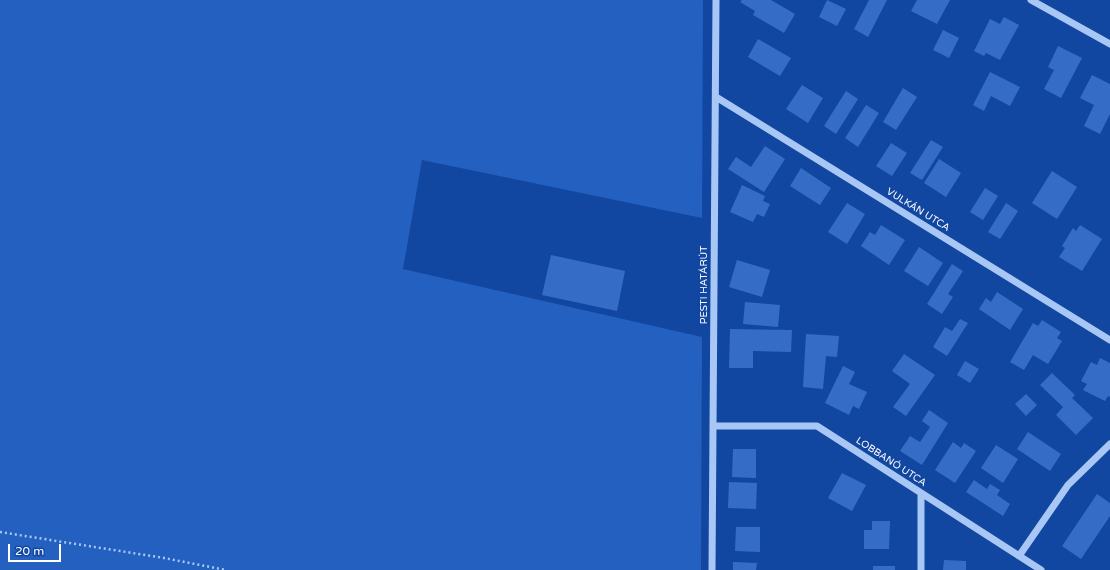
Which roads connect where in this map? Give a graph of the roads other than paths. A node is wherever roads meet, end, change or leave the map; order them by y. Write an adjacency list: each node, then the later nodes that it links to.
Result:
1 (716, 0): 4 (street, PESTI HATÁRÚT)
2 (1031, 0): 3 (street)
3 (1110, 44)
4 (716, 97): 5 (street, VULKÁN UTCA); 6 (street, PESTI HATÁRÚT)
5 (1110, 340)
6 (713, 426): 8 (street, LOBBANÓ UTCA); 10 (street, PESTI HATÁRÚT)
7 (1110, 444): 9 (street)
8 (921, 493): 9 (street, LOBBANÓ UTCA); 11 (street)
9 (1019, 556): 12 (street, LOBBANÓ UTCA)
10 (712, 570)
11 (921, 570)
12 (1041, 570)

